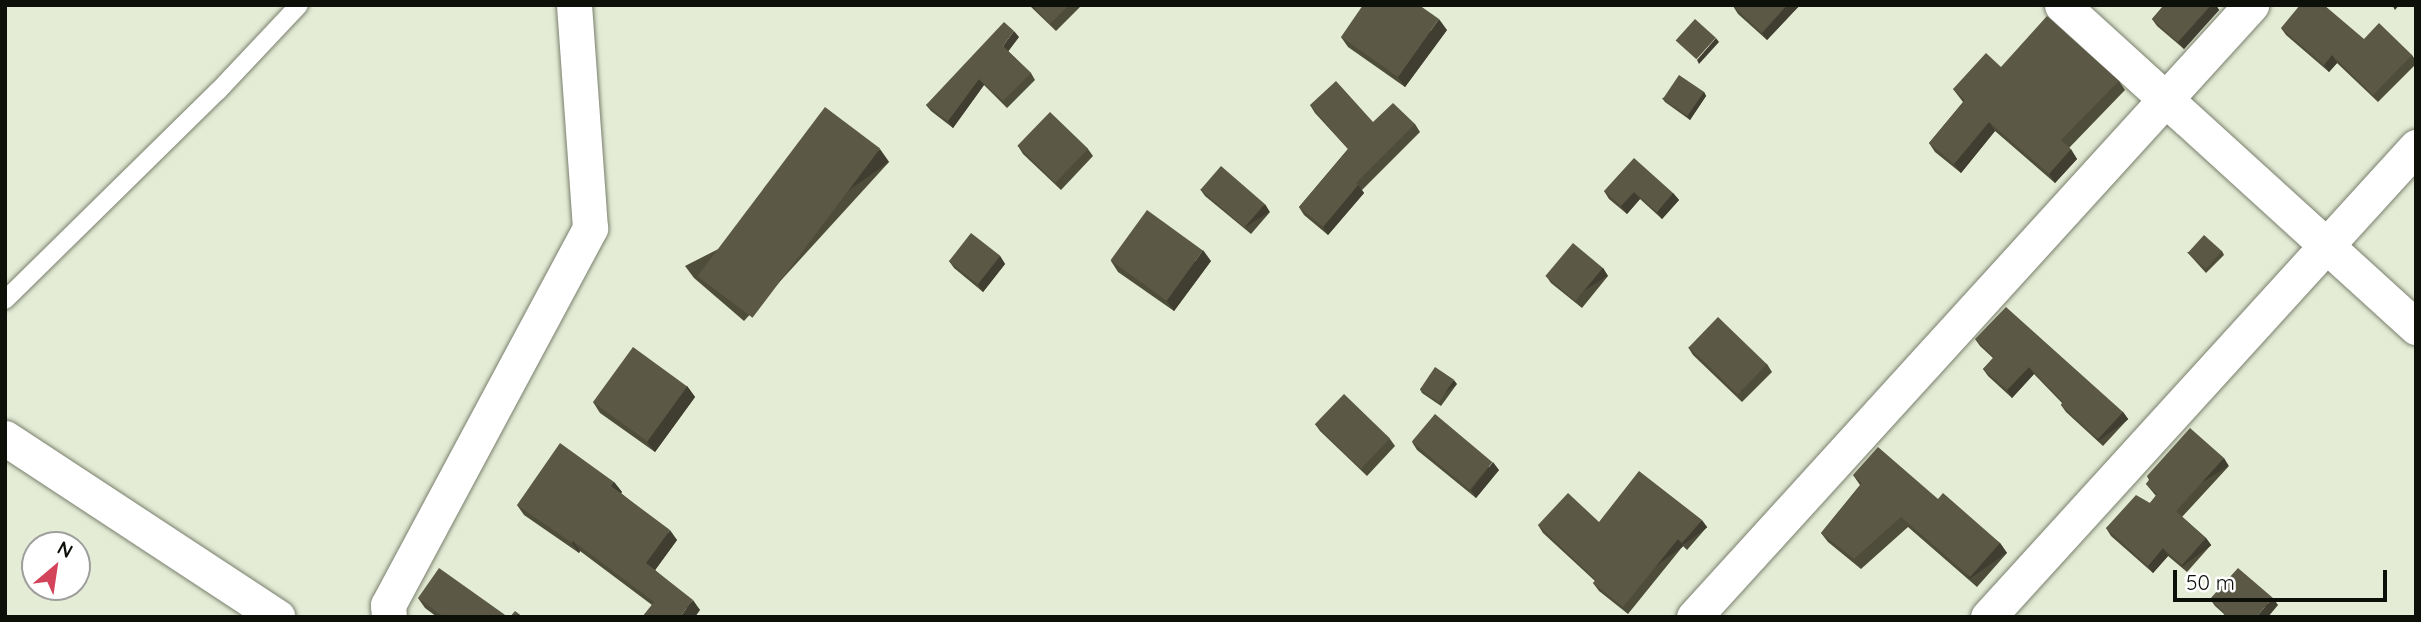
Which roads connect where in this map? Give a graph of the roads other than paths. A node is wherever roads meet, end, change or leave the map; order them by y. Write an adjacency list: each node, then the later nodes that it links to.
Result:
1 (299, 5): 8 (lane)
2 (574, 5): 12 (street)
3 (2062, 5): 5 (street)
4 (2251, 5): 5 (street)
5 (2166, 99): 7 (street); 13 (street)
6 (2416, 146): 7 (street)
7 (2326, 246): 9 (street); 14 (street)
8 (5, 300)
9 (2416, 327)
10 (5, 438): 11 (street)
11 (278, 617)
12 (389, 617)
13 (1694, 617)
14 (1988, 617)

